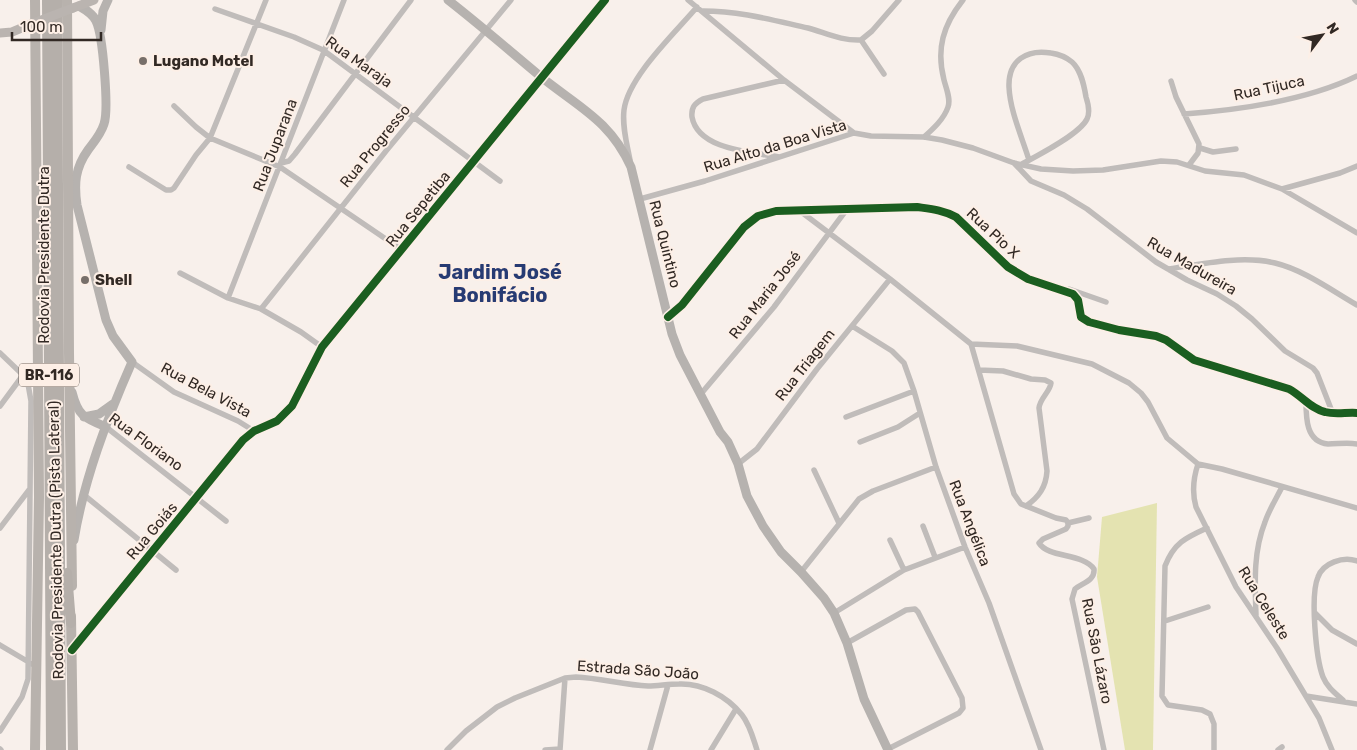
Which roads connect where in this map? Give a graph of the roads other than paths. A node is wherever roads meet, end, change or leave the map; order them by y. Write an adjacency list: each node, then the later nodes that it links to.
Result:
1 (47, 0): 135 (highway, Rodovia Presidente Dutra / BR-116)
2 (57, 0): 92 (highway, Rodovia Presidente Dutra / BR-116)
3 (92, 0): 15 (main road)
4 (108, 0): 21 (main road)
5 (266, 0): 18 (street)
6 (344, 0): 23 (street, Rua Juparana)
7 (411, 0): 25 (street)
8 (448, 0): 19 (main road)
9 (510, 0): 19 (street, Rua Progresso)
10 (688, 0): 17 (street)
11 (899, 0): 22 (street)
12 (963, 0): 34 (street)
13 (35, 1): 125 (highway, Rodovia Presidente Dutra (Pista Lateral) / BR-116)
14 (601, 1): 27 (street, Rua Sepetiba)
15 (73, 5): 20 (main road, bridge); 21 (main road); 72 (highway, Rodovia Presidente Dutra (Pista Lateral) / BR-116)
16 (215, 9): 18 (street, Rua Maraja)
17 (700, 9): 22 (street); 28 (street); 47 (street, Rua Quintino)
18 (257, 23): 23 (street, Rua Maraja); 35 (street)
19 (486, 29): 27 (main road); 32 (street, Rua Progresso)
20 (0, 35)
21 (100, 38): 70 (main road)
22 (861, 40): 24 (street)
23 (323, 50): 25 (street, Rua Maraja); 43 (street, Rua Juparana)
24 (884, 74)
25 (356, 75): 32 (street, Rua Maraja); 43 (street)
26 (1357, 76): 31 (street, Rua Tijuca)
27 (542, 77): 40 (street, Rua Sepetiba); 47 (main road)
28 (784, 80): 33 (street); 38 (street)
29 (1171, 81): 31 (street)
30 (174, 106): 35 (street)
31 (1184, 114): 36 (street)
32 (414, 117): 40 (street, Rua Maraja); 51 (street, Rua Progresso)
33 (854, 133): 34 (street, Rua Alto da Boa Vista); 38 (street, Rua Alto da Boa Vista)
34 (924, 137): 41 (street, Rua Alto da Boa Vista)
35 (210, 138): 43 (street); 46 (street)
36 (1200, 148): 37 (street); 44 (street)
37 (1236, 150)
38 (781, 157): 50 (street, Rua Alto da Boa Vista)
39 (1029, 160): 39 (street); 42 (street)
40 (474, 162): 48 (street, Rua Maraja); 56 (street, Rua Sepetiba)
41 (1014, 162): 42 (street, Rua Alto da Boa Vista); 57 (street, Rua Madureira)
42 (1022, 164): 44 (street, Rua Alto da Boa Vista)
43 (281, 165): 51 (street); 61 (street, Rua Juparana)
44 (1189, 165): 49 (street, Rua Alto da Boa Vista)
45 (1357, 166): 49 (street)
46 (130, 167)
47 (631, 167): 50 (main road, Rua Quintino)
48 (500, 181)
49 (1282, 189): 55 (street, Rua Alto da Boa Vista)
50 (640, 199): 65 (main road, Rua Quintino)
51 (341, 208): 56 (street); 64 (street, Rua Progresso)
52 (847, 209): 53 (street, Rua Pio X); 54 (street, Rua Maria José); 60 (street, Rua Pio X)
53 (800, 210): 54 (street); 65 (street, Rua Pio X)
54 (829, 233): 59 (street); 75 (street, Rua Maria José)
55 (1357, 233)
56 (402, 250): 68 (street, Rua Sepetiba)
57 (1167, 269): 63 (street); 81 (street, Rua Madureira)
58 (180, 274): 61 (street)
59 (890, 279): 66 (street, Rua Triagem); 67 (street)
60 (1059, 290): 62 (street); 76 (street, Rua Pio X)
61 (228, 298): 64 (street)
62 (1106, 302)
63 (1357, 305)
64 (261, 309): 68 (street)
65 (668, 317): 75 (main road, Rua Quintino)
66 (852, 326): 74 (street, Rua Angélica); 88 (street, Rua Triagem)
67 (971, 344): 71 (street); 89 (street)
68 (322, 348): 85 (street, Rua Sepetiba)
69 (0, 353): 73 (street)
70 (132, 362): 77 (main road); 85 (street, Rua Bela Vista)
71 (979, 370): 97 (street); 97 (street)
72 (69, 374): 82 (main road, Rua Floriano); 109 (highway, Rodovia Presidente Dutra (Pista Lateral) / BR-116)
73 (23, 375): 78 (street); 94 (street)
74 (914, 391): 79 (street, Rua Angélica); 83 (street)
75 (700, 395): 88 (main road, Rua Quintino)
76 (1306, 401): 81 (street); 87 (street)
77 (114, 402): 82 (main road); 84 (main road)
78 (0, 406)
79 (920, 413): 86 (street); 90 (street, Rua Angélica)
80 (1357, 413): 81 (street)
81 (1333, 414)
82 (84, 417): 84 (main road, Rua Floriano)
83 (846, 417)
84 (106, 427): 95 (main road); 96 (street, Rua Floriano)
85 (254, 431): 96 (street, Rua Goiás)
86 (860, 442)
87 (1357, 444)
88 (738, 464): 114 (main road, Rua Quintino)
89 (1198, 464): 93 (street); 105 (street, Rua Celeste)
90 (936, 467): 101 (street); 107 (street, Rua Angélica)
91 (814, 470): 101 (street)
92 (61, 487): 120 (highway); 136 (highway, Rodovia Presidente Dutra / BR-116)
93 (1282, 487): 98 (street); 118 (street)
94 (30, 489): 104 (street); 125 (street)
95 (84, 495): 108 (street); 109 (main road)
96 (197, 498): 100 (street, Rua Floriano); 108 (street, Rua Goiás)
97 (1026, 506): 102 (street)
98 (1357, 508)
99 (1089, 518): 102 (street, Rua São Lázaro)
100 (226, 521)
101 (839, 522): 114 (street)
102 (1068, 522): 145 (street, Rua São Lázaro)
103 (923, 526): 110 (street)
104 (0, 528)
105 (1207, 528): 118 (street, Rua Celeste); 119 (street)
106 (890, 540): 113 (street)
107 (965, 547): 110 (street); 144 (street, Rua Angélica)
108 (152, 552): 112 (street); 124 (street, Rua Goiás)
109 (72, 556): 120 (highway, Rodovia Presidente Dutra (Pista Lateral) / BR-116)
110 (935, 557): 113 (street)
111 (1357, 560): 116 (street)
112 (176, 570)
113 (904, 570): 117 (street)
114 (801, 572): 117 (main road, Rua Quintino)
115 (1208, 607): 119 (street)
116 (1315, 613): 122 (street); 129 (street)
117 (834, 614): 121 (main road, Rua Quintino)
118 (1256, 617): 128 (street, Rua Celeste)
119 (1165, 621): 146 (street)
120 (71, 623): 124 (highway, Rodovia Presidente Dutra (Pista Lateral) / BR-116)
121 (847, 644): 133 (main road, Rua Quintino); 133 (street)
122 (1357, 644)
123 (0, 645): 125 (street)
124 (72, 650): 137 (highway, Rodovia Presidente Dutra (Pista Lateral) / BR-116)
125 (32, 664): 132 (street); 134 (highway, Rodovia Presidente Dutra (Pista Lateral) / BR-116)
126 (565, 678): 127 (street, Estrada São João); 138 (street, Estrada São João); 140 (street)
127 (668, 685): 131 (street, Estrada São João); 141 (street)
128 (1306, 696): 129 (street); 147 (street, Rua Celeste)
129 (1343, 700): 130 (street)
130 (1357, 704)
131 (736, 709): 142 (street); 143 (street, Estrada São João)
132 (0, 731)
133 (888, 749)
134 (35, 750)
135 (51, 750)
136 (61, 750)
137 (73, 750)
138 (447, 750)
139 (545, 750): 140 (street)
140 (560, 750)
141 (650, 750)
142 (710, 750)
143 (757, 750)
144 (1041, 750)
145 (1104, 750)
146 (1214, 750)
147 (1332, 750)

